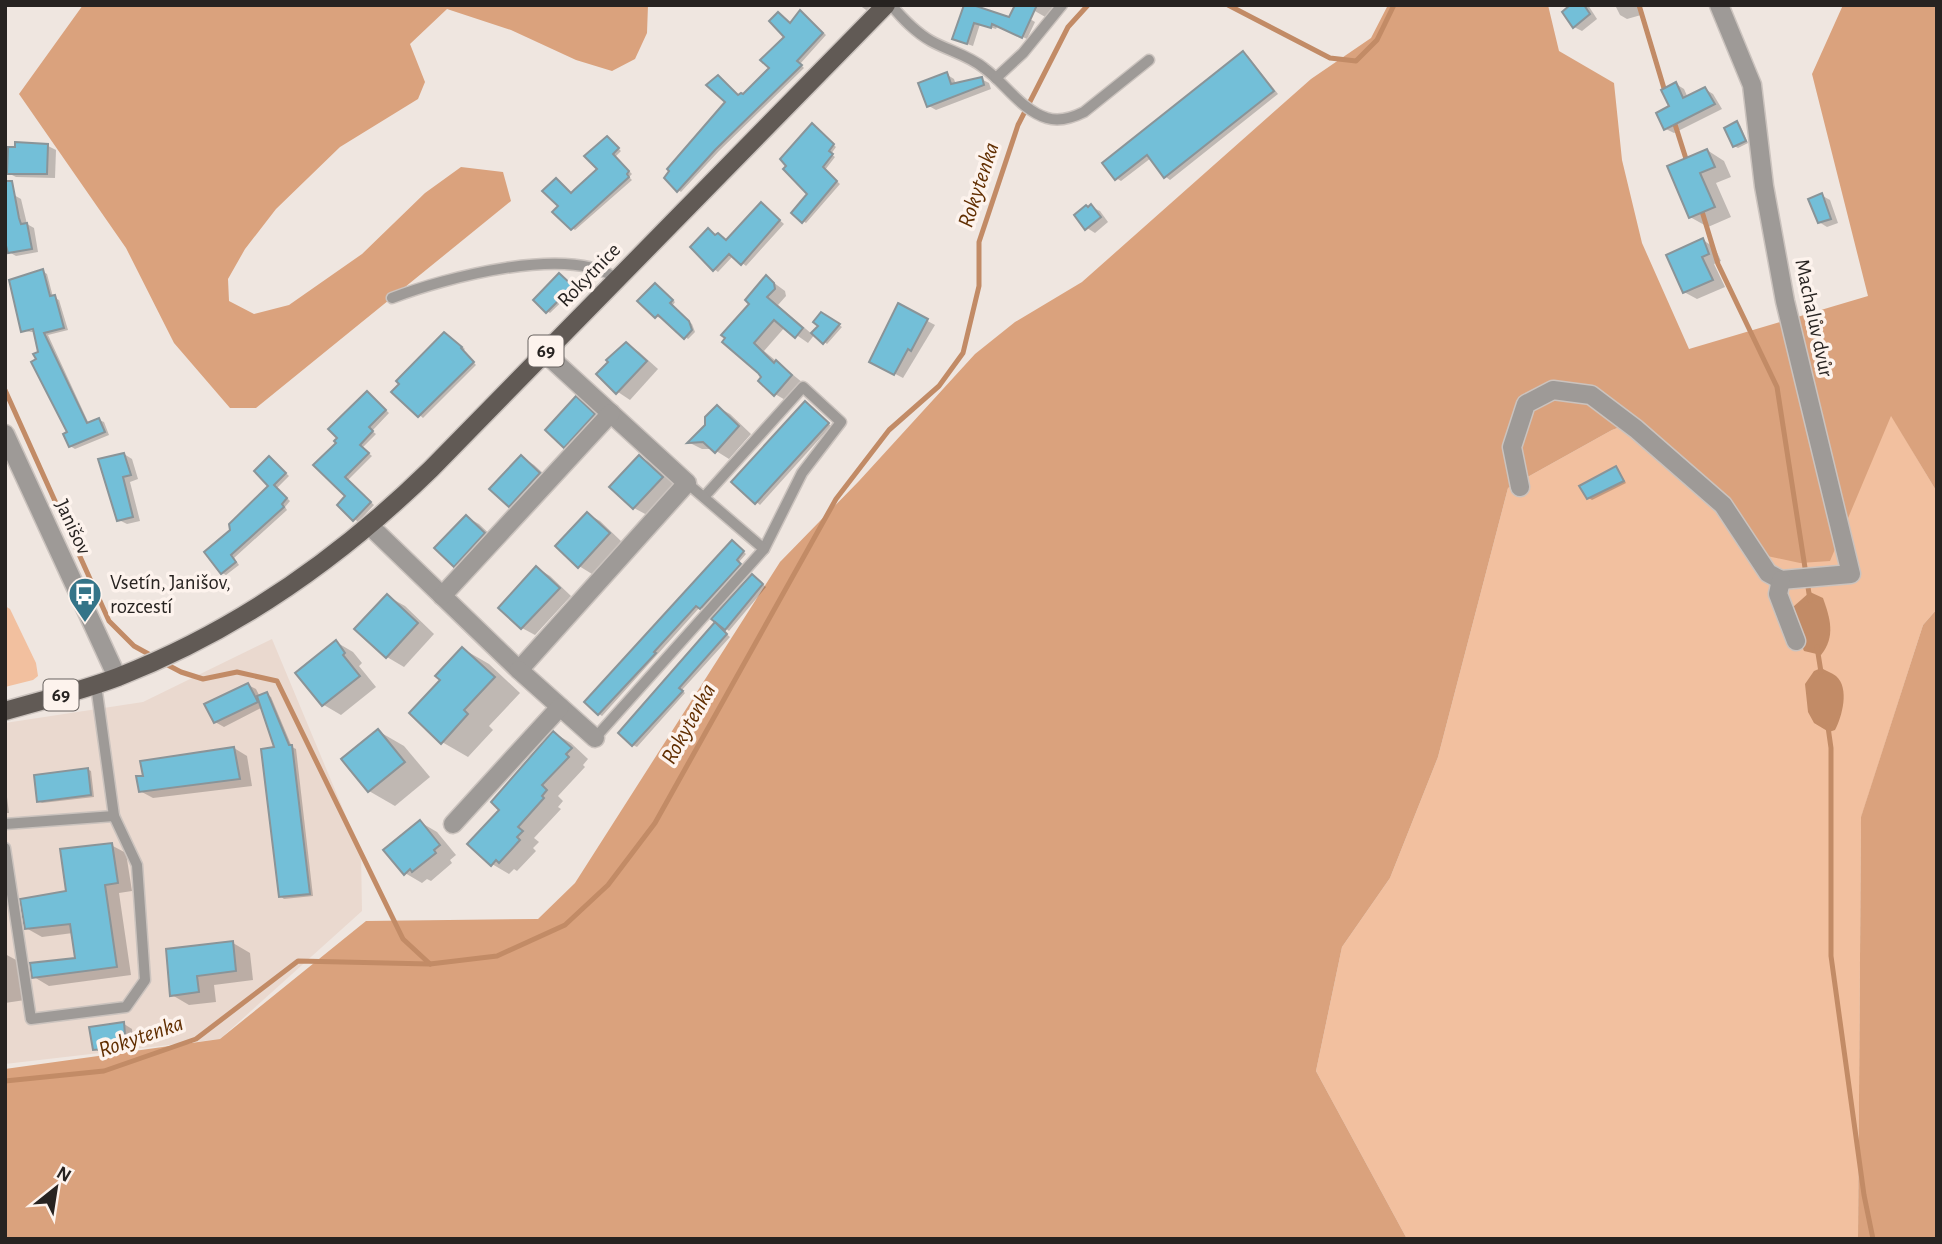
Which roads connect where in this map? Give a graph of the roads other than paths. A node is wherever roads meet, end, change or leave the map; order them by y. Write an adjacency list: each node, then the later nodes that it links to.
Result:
1 (888, 5): 5 (lane); 6 (main road, Rokytnice / 69)
2 (1062, 5): 5 (lane)
3 (1718, 5): 16 (street, Machalův dvůr)
4 (1149, 60): 5 (lane)
5 (996, 78)
6 (617, 279): 7 (lane); 8 (main road, Rokytnice / 69)
7 (392, 298)
8 (545, 353): 9 (street); 14 (main road, Rokytnice / 69)
9 (611, 414): 11 (street); 17 (street)
10 (5, 434): 20 (street, Janišov)
11 (687, 483): 13 (lane); 19 (street)
12 (1520, 487): 16 (street)
13 (704, 498): 15 (lane); 15 (lane)
14 (370, 526): 17 (street); 20 (main road, Rokytnice / 69)
15 (764, 549): 24 (lane)
16 (1781, 580): 18 (street)
17 (442, 596): 19 (street)
18 (1796, 641)
19 (519, 670): 22 (street)
20 (117, 677): 21 (main road, 69)
21 (96, 685): 23 (main road, 69); 25 (lane)
22 (560, 707): 24 (street); 27 (street)
23 (5, 711)
24 (595, 738)
25 (114, 816): 26 (lane); 28 (lane)
26 (5, 824)
27 (453, 824)
28 (5, 848)

